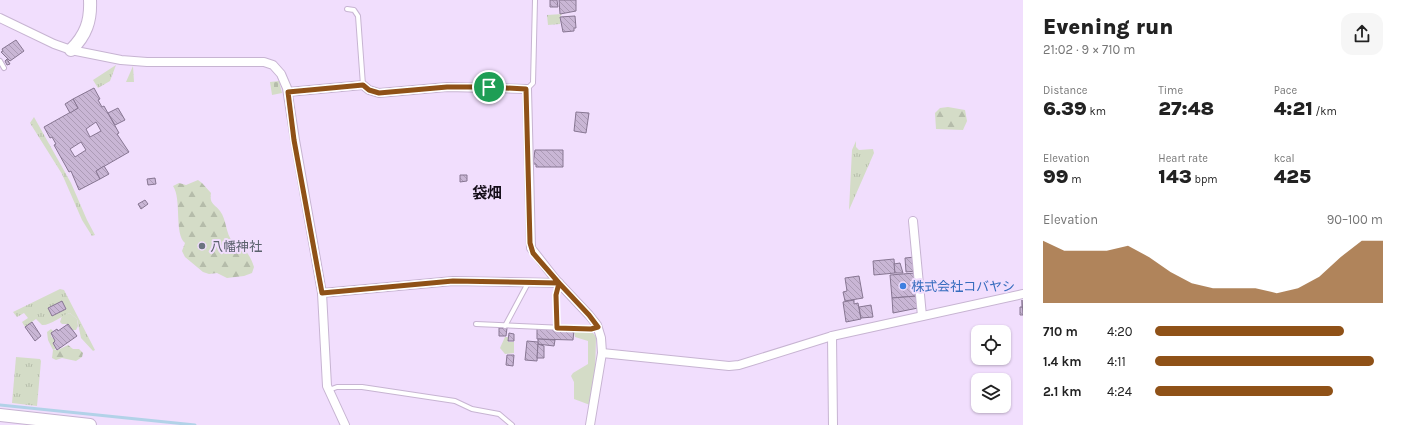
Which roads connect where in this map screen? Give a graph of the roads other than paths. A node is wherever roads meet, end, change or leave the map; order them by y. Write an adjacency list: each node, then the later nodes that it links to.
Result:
1 (90, 0): 5 (street)
2 (536, 0): 9 (lane)
3 (347, 9): 8 (lane)
4 (0, 18): 5 (street)
5 (71, 50): 10 (street)
6 (0, 61): 7 (lane)
7 (4, 68)
8 (363, 85): 9 (street); 10 (street)
9 (526, 89): 13 (street)
10 (288, 92): 14 (street)
11 (913, 221): 16 (street)
12 (528, 282): 13 (street); 14 (street); 18 (lane)
13 (559, 283): 19 (street); 20 (lane)
14 (322, 293): 23 (street)
15 (1023, 294): 16 (street)
16 (922, 316): 21 (street)
17 (476, 324): 18 (lane)
18 (505, 326): 20 (lane)
19 (598, 327): 20 (lane); 22 (street)
20 (557, 328)
21 (832, 336): 22 (street); 29 (street)
22 (602, 353): 28 (street)
23 (329, 390): 26 (street); 27 (lane)
24 (0, 415): 25 (street)
25 (90, 425)
26 (345, 425)
27 (512, 425)
28 (590, 425)
29 (833, 425)

